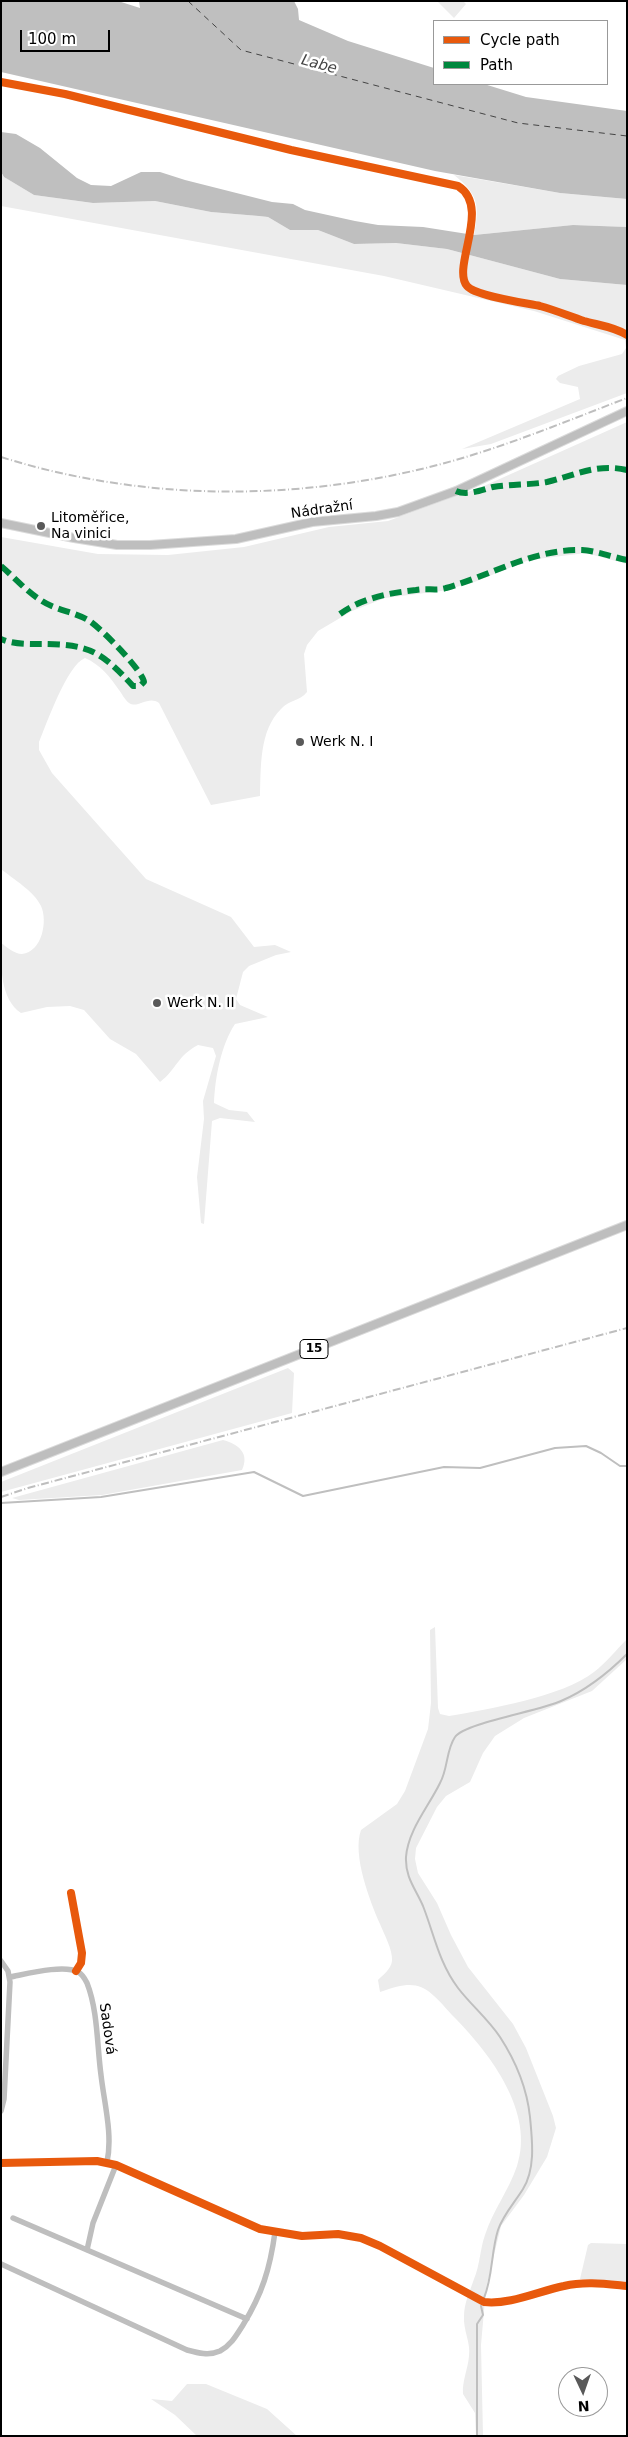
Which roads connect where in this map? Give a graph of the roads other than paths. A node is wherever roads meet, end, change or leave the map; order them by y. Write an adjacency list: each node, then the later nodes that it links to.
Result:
1 (627, 411): 2 (main road, Nádražní)
2 (1, 523)
3 (627, 1225): 4 (main road, 15)
4 (1, 1472)
5 (70, 1893): 7 (street)
6 (1, 1961): 8 (street)
7 (76, 1971): 8 (street); 10 (street, Sadová)
8 (10, 1977): 9 (street)
9 (1, 2111)
10 (107, 2162): 11 (street); 12 (street)
11 (1, 2163)
12 (116, 2165): 14 (street); 15 (street)
13 (13, 2218): 15 (street)
14 (275, 2232): 17 (street); 18 (street)
15 (87, 2250): 18 (street)
16 (1, 2264): 18 (street)
17 (627, 2286)
18 (247, 2318)

